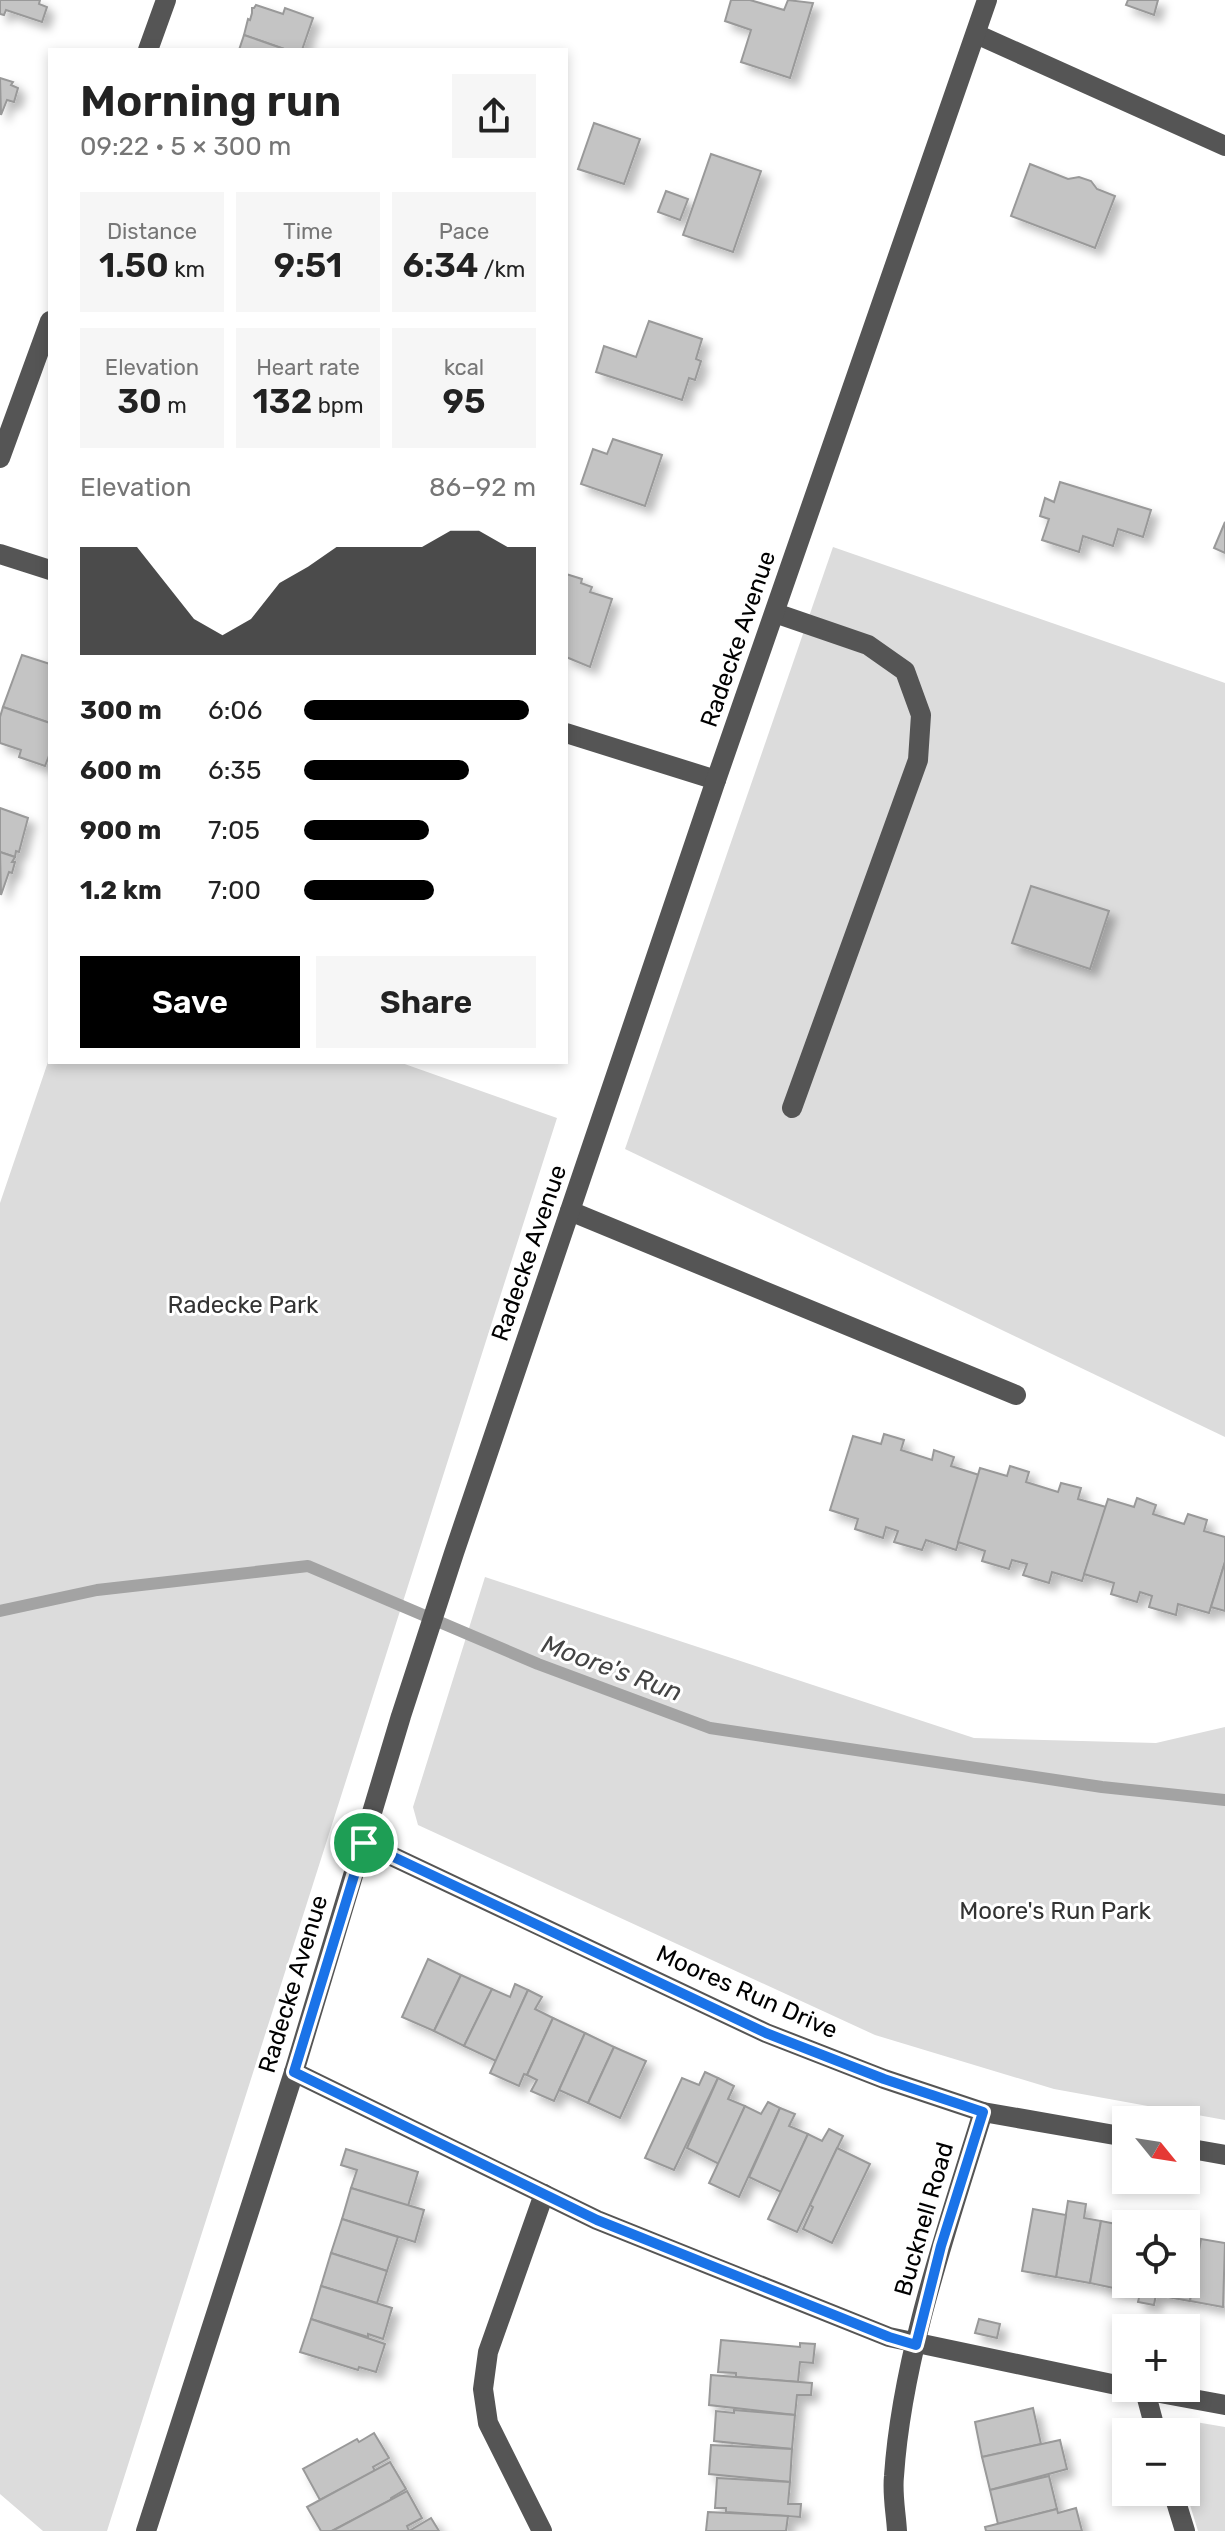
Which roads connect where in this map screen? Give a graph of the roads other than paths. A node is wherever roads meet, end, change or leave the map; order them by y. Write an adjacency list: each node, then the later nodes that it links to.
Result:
1 (166, 0): 4 (street)
2 (987, 0): 3 (street, Radecke Avenue)
3 (976, 34): 5 (street); 10 (street, Radecke Avenue)
4 (149, 48)
5 (1225, 146)
6 (48, 326): 7 (street)
7 (0, 458)
8 (0, 554): 9 (street)
9 (48, 569)
10 (775, 613): 12 (street, Radecke Avenue); 13 (street)
11 (568, 734): 12 (street)
12 (716, 780): 14 (street, Radecke Avenue)
13 (792, 1108)
14 (570, 1211): 15 (street); 16 (street, Radecke Avenue)
15 (1016, 1395)
16 (364, 1843): 17 (street, Radecke Avenue); 18 (street, Moores Run Drive)
17 (294, 2072): 22 (street); 28 (street, Radecke Avenue)
18 (983, 2112): 19 (street, Moores Run Drive); 23 (street, Bucknell Road)
19 (1112, 2135)
20 (1200, 2151): 21 (street)
21 (1225, 2155)
22 (544, 2194): 23 (street); 29 (street)
23 (916, 2345): 24 (street); 30 (street, Bucknell Road)
24 (1112, 2383)
25 (1200, 2400): 26 (street)
26 (1225, 2405)
27 (1177, 2506): 31 (street)
28 (146, 2531)
29 (542, 2531)
30 (897, 2531)
31 (1185, 2531)

